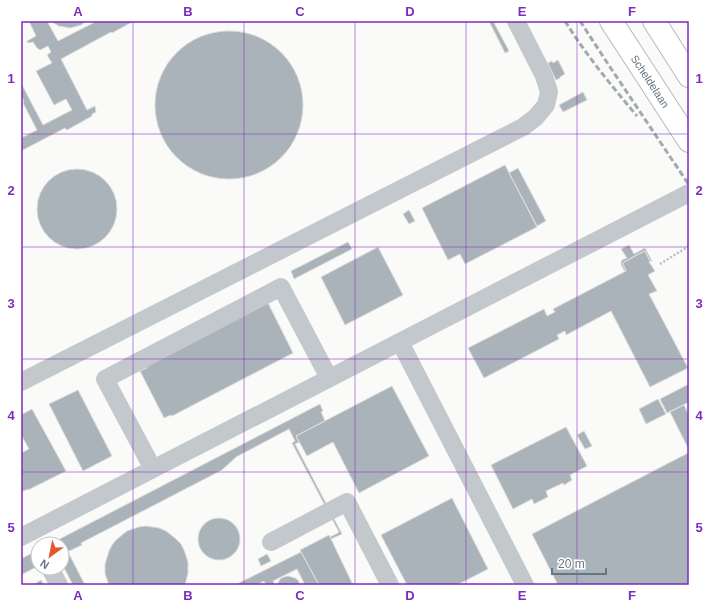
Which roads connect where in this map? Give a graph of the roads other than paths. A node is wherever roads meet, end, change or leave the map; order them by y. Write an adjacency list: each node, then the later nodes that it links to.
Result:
1 (516, 21): 9 (lane)
2 (611, 21): 5 (main road, Scheldelaan)
3 (654, 21): 4 (main road)
4 (689, 76)
5 (689, 141)
6 (689, 193): 7 (lane)
7 (400, 342): 8 (lane); 16 (lane)
8 (329, 378): 10 (lane); 10 (lane)
9 (21, 382)
10 (153, 469): 11 (lane)
11 (34, 536)
12 (271, 542): 15 (lane)
13 (54, 576): 14 (lane)
14 (59, 585)
15 (390, 585)
16 (524, 585)

